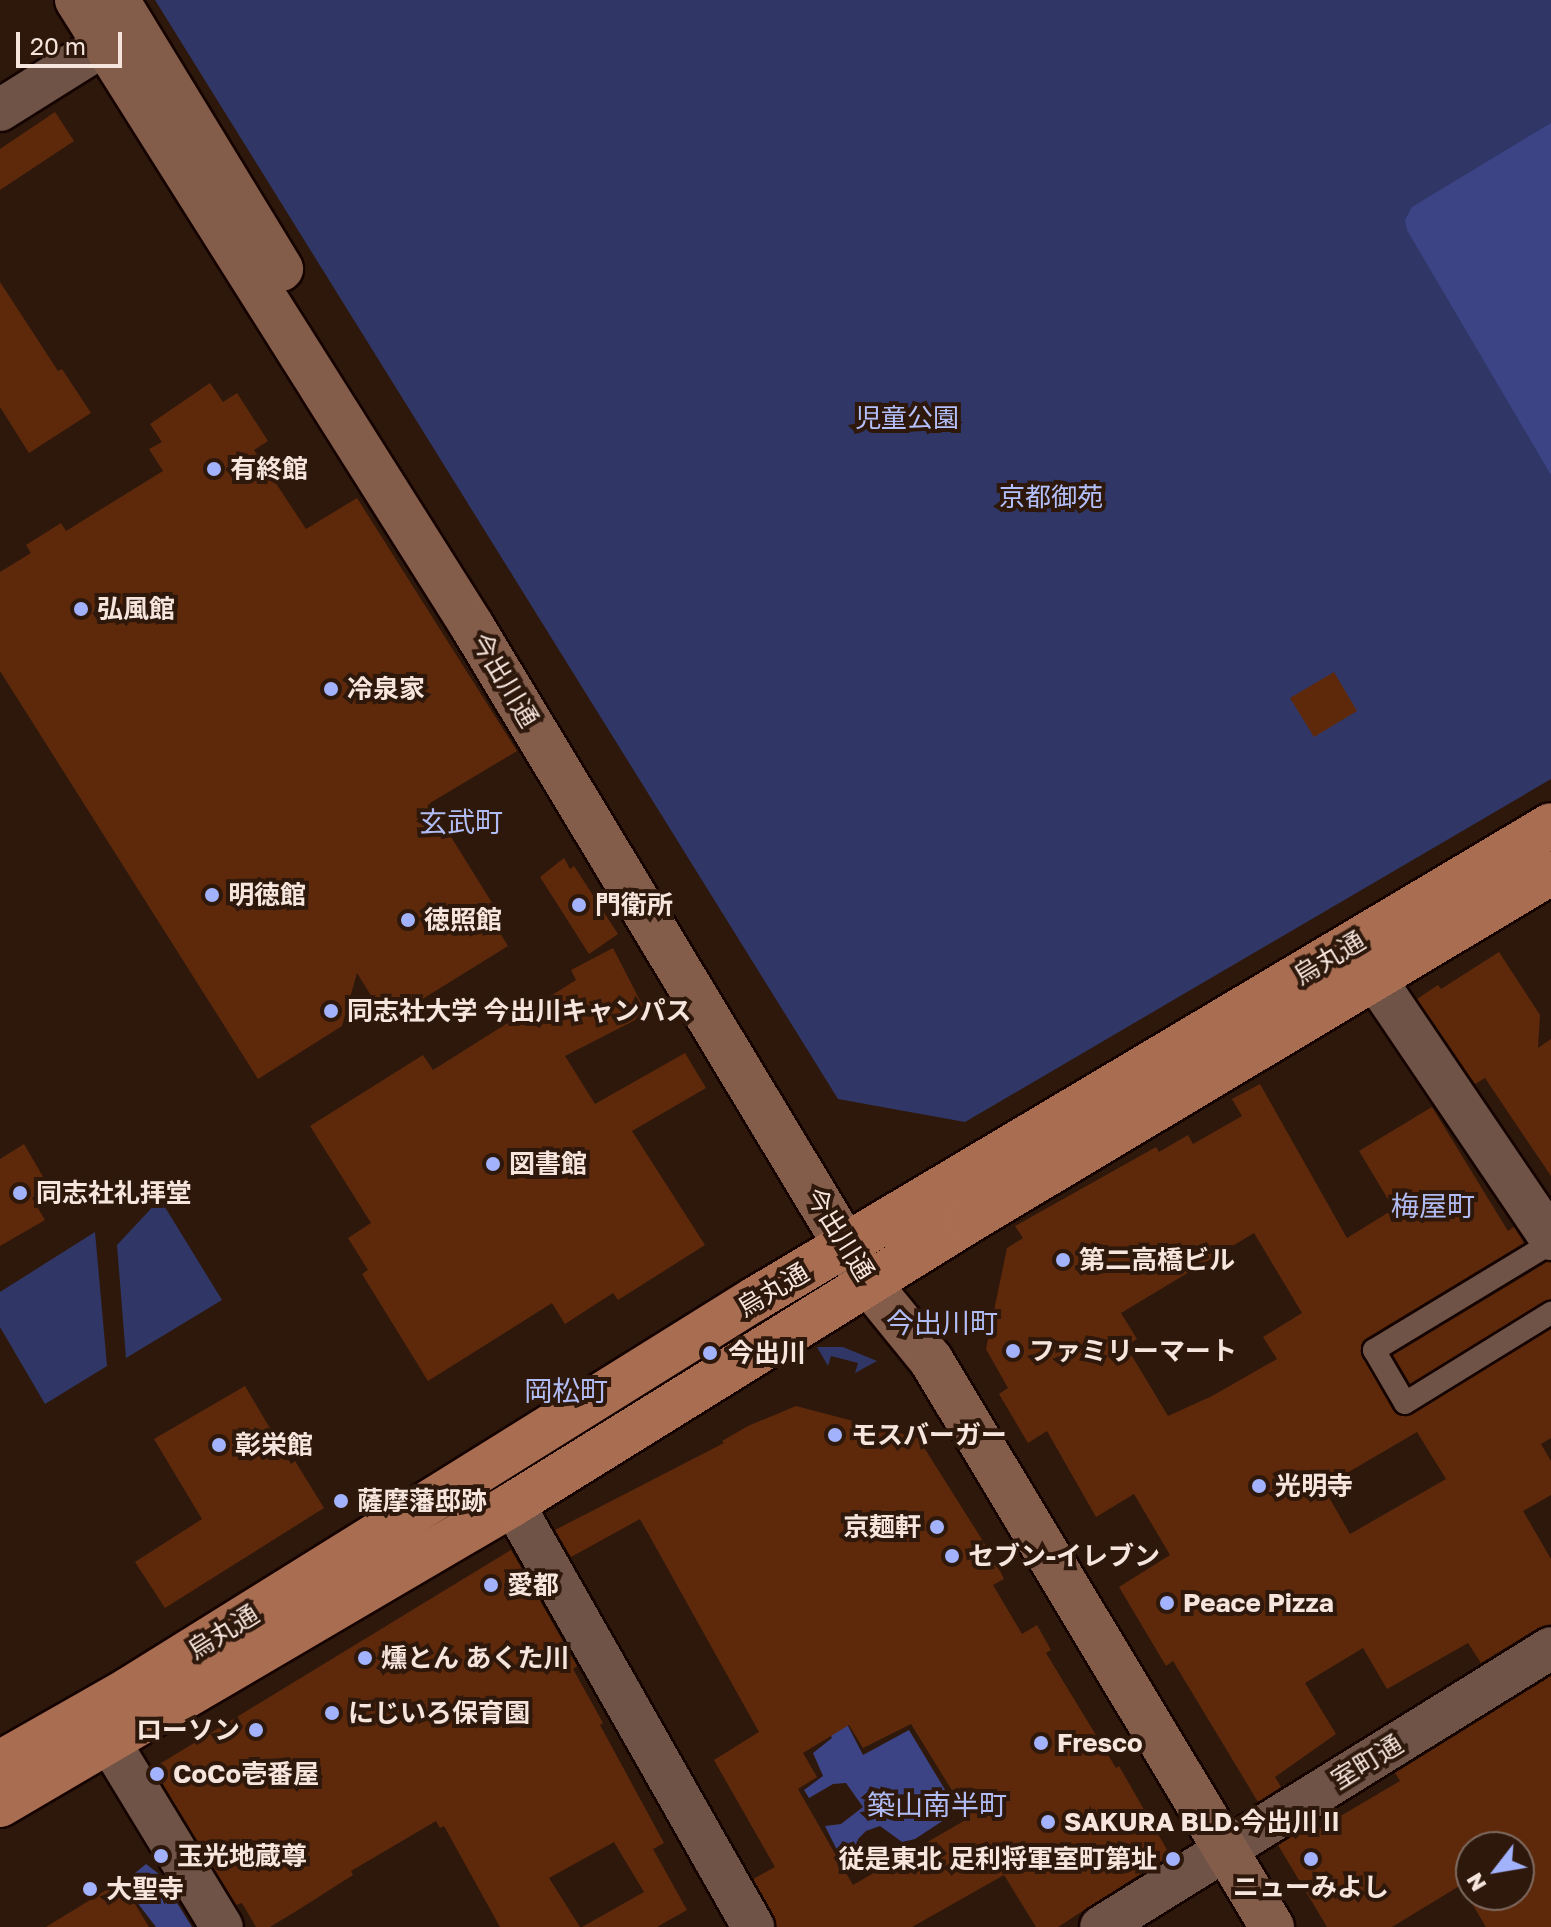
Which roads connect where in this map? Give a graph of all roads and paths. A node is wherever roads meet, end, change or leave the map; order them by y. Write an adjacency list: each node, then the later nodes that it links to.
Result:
1 (77, 0): 2 (main road, 今出川通)
2 (119, 24): 3 (street); 7 (main road, 今出川通)
3 (0, 110)
4 (1551, 825): 7 (highway, 烏丸通)
5 (1551, 873): 6 (highway, 烏丸通)
6 (1375, 979): 8 (street); 9 (highway, 烏丸通)
7 (858, 1239): 9 (main road, 今出川通); 14 (highway, 烏丸通)
8 (1551, 1241): 10 (lane)
9 (881, 1276): 11 (highway, 烏丸通); 16 (main road, 今出川通)
10 (1551, 1313)
11 (513, 1504): 13 (highway, 烏丸通); 18 (street)
12 (1551, 1648): 16 (street, 室町通)
13 (110, 1743): 15 (highway, 烏丸通); 17 (street)
14 (0, 1763)
15 (0, 1805)
16 (1226, 1850): 19 (street, 室町通); 20 (main road, 今出川通)
17 (222, 1927)
18 (753, 1927)
19 (1101, 1927)
20 (1272, 1927)

